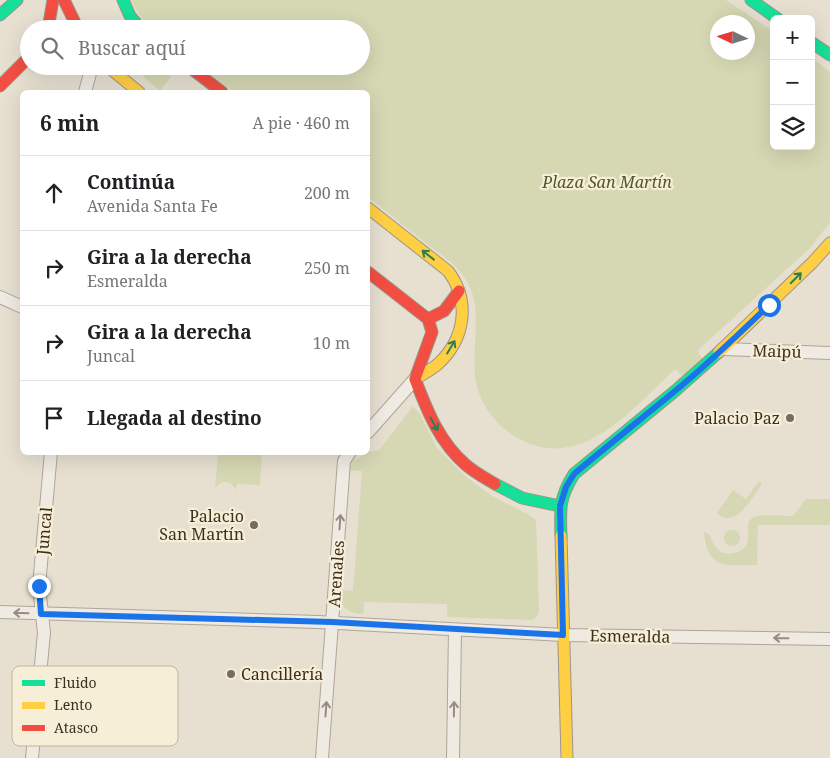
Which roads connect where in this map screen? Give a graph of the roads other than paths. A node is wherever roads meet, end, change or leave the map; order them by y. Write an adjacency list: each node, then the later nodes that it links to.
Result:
1 (17, 0): 7 (main road)
2 (54, 0): 8 (main road)
3 (64, 0): 9 (main road)
4 (123, 0): 10 (main road)
5 (751, 0): 6 (main road)
6 (772, 15)
7 (0, 16)
8 (50, 20)
9 (74, 20)
10 (131, 20)
11 (815, 45): 12 (main road)
12 (830, 55)
13 (20, 66): 17 (main road)
14 (90, 75): 18 (street)
15 (118, 75): 19 (main road)
16 (200, 75): 20 (main road)
17 (0, 86)
18 (86, 90)
19 (137, 90)
20 (219, 90)
21 (370, 210): 24 (main road, one-way to 21)
22 (830, 243): 28 (main road, one-way to 22)
23 (370, 274): 27 (main road)
24 (460, 291): 27 (main road); 30 (main road, one-way to 24)
25 (0, 297): 26 (street)
26 (20, 306)
27 (428, 319): 30 (main road)
28 (724, 349): 29 (street, Maipú); 34 (main road)
29 (830, 353)
30 (415, 379): 31 (street); 34 (main road, one-way to 34)
31 (370, 430)
32 (51, 455): 36 (street, Juncal)
33 (348, 455): 37 (street, Arenales, one-way to 33)
34 (560, 506): 39 (main road)
35 (0, 612): 36 (street, Esmeralda, one-way to 35)
36 (41, 614): 37 (street, Esmeralda); 41 (street, Juncal)
37 (332, 622): 38 (street, Esmeralda); 42 (street, Arenales, one-way to 37)
38 (455, 630): 39 (street, Esmeralda); 43 (street, one-way to 38)
39 (563, 635): 40 (street, Esmeralda, one-way to 39); 44 (main road)
40 (830, 639)
41 (41, 666)
42 (322, 758)
43 (453, 758)
44 (567, 758)

